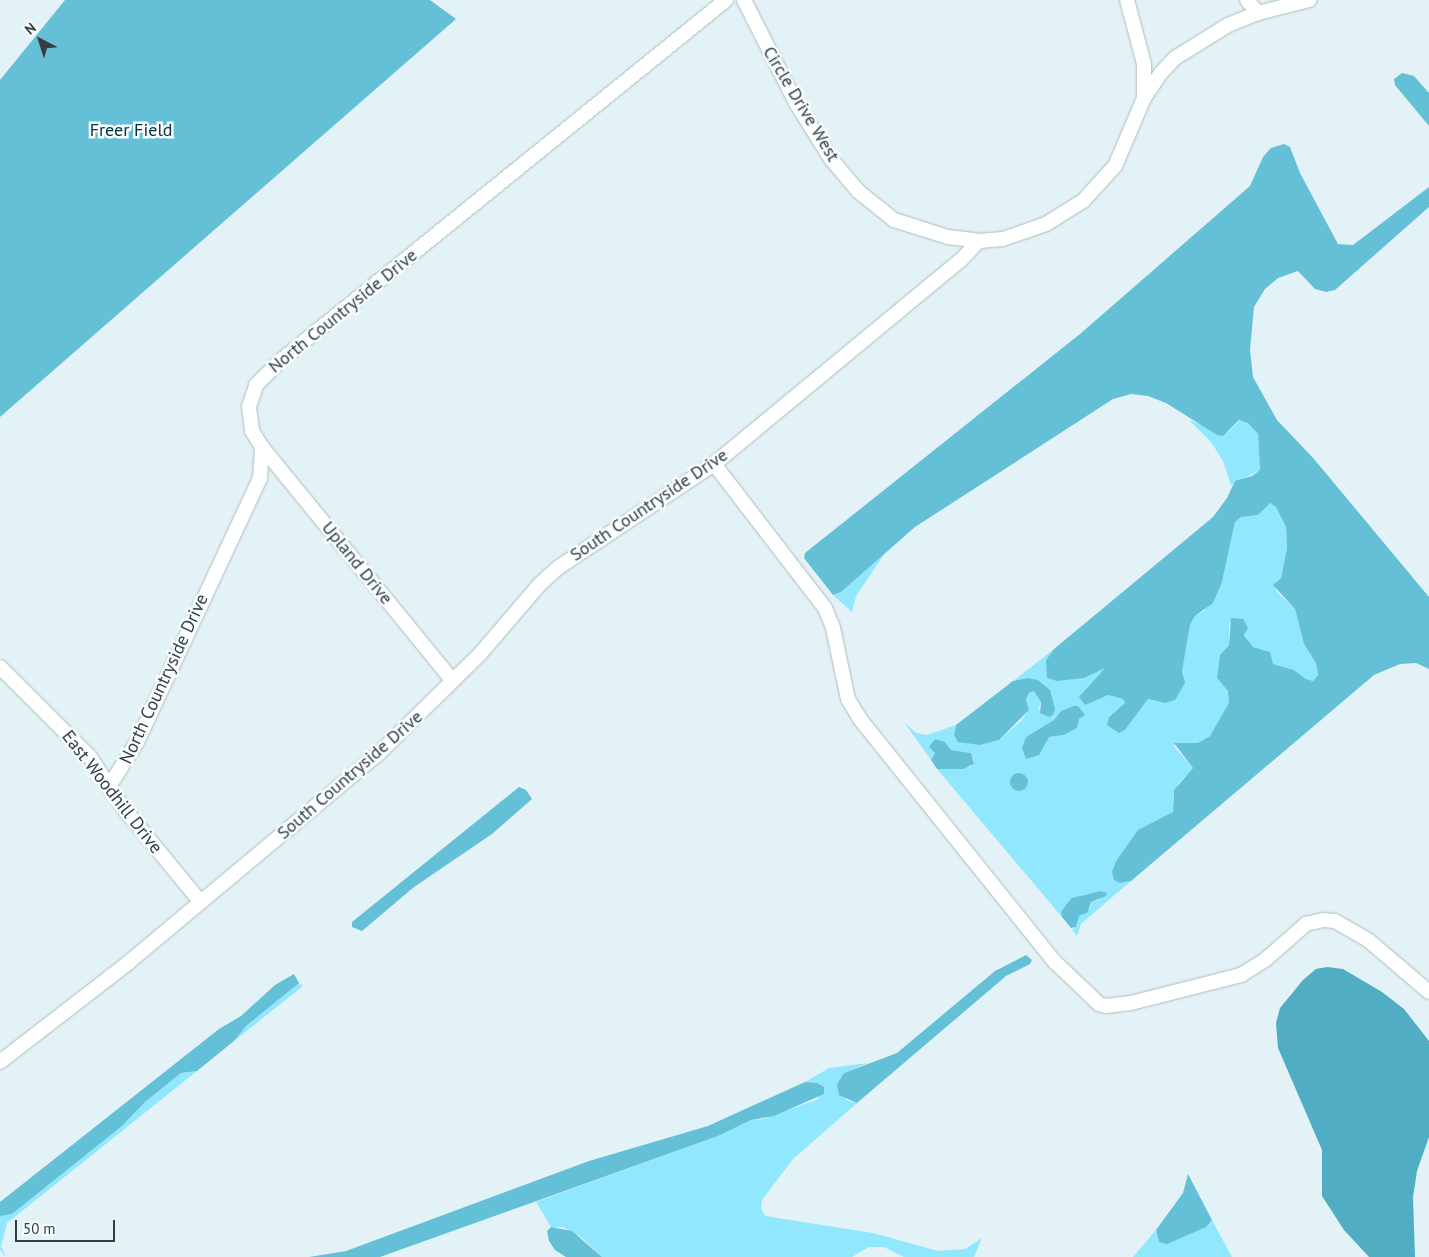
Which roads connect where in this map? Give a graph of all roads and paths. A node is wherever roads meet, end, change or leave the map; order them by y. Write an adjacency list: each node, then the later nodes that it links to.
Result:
1 (726, 0): 9 (street, North Countryside Drive)
2 (744, 0): 8 (street, Circle Drive West)
3 (1127, 0): 7 (street)
4 (1247, 0): 6 (street)
5 (1309, 0): 6 (street)
6 (1258, 13): 7 (street)
7 (1144, 98): 8 (street)
8 (979, 241): 10 (street, South Countryside Drive)
9 (262, 447): 12 (street, Upland Drive); 13 (street, North Countryside Drive)
10 (714, 464): 12 (street, South Countryside Drive); 15 (street)
11 (0, 667): 13 (street, East Woodhill Drive)
12 (452, 680): 14 (street, South Countryside Drive)
13 (110, 784): 14 (street, East Woodhill Drive)
14 (199, 900): 16 (street, South Countryside Drive)
15 (1429, 992)
16 (0, 1062)

